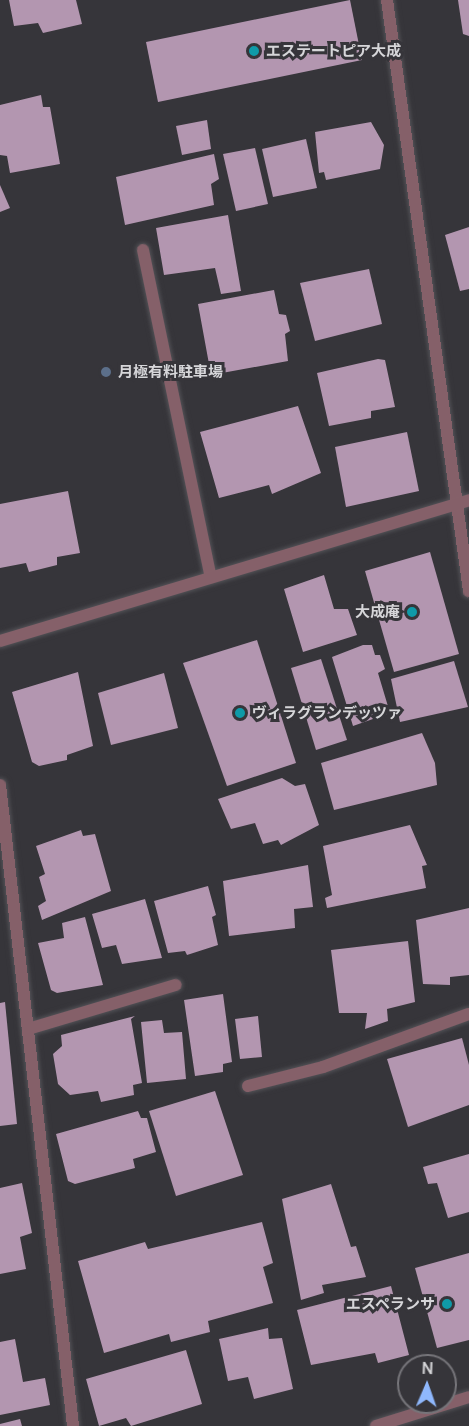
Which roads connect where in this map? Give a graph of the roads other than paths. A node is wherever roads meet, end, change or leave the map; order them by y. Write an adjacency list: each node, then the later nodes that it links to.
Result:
1 (387, 0): 3 (street)
2 (143, 250): 4 (street)
3 (463, 501): 4 (street); 5 (street)
4 (211, 577): 6 (street)
5 (469, 591)
6 (0, 641)
7 (0, 785): 10 (street)
8 (176, 985): 10 (street)
9 (469, 1014): 11 (street)
10 (28, 1029): 13 (street)
11 (248, 1086)
12 (469, 1397): 14 (street)
13 (73, 1426)
14 (376, 1426)

